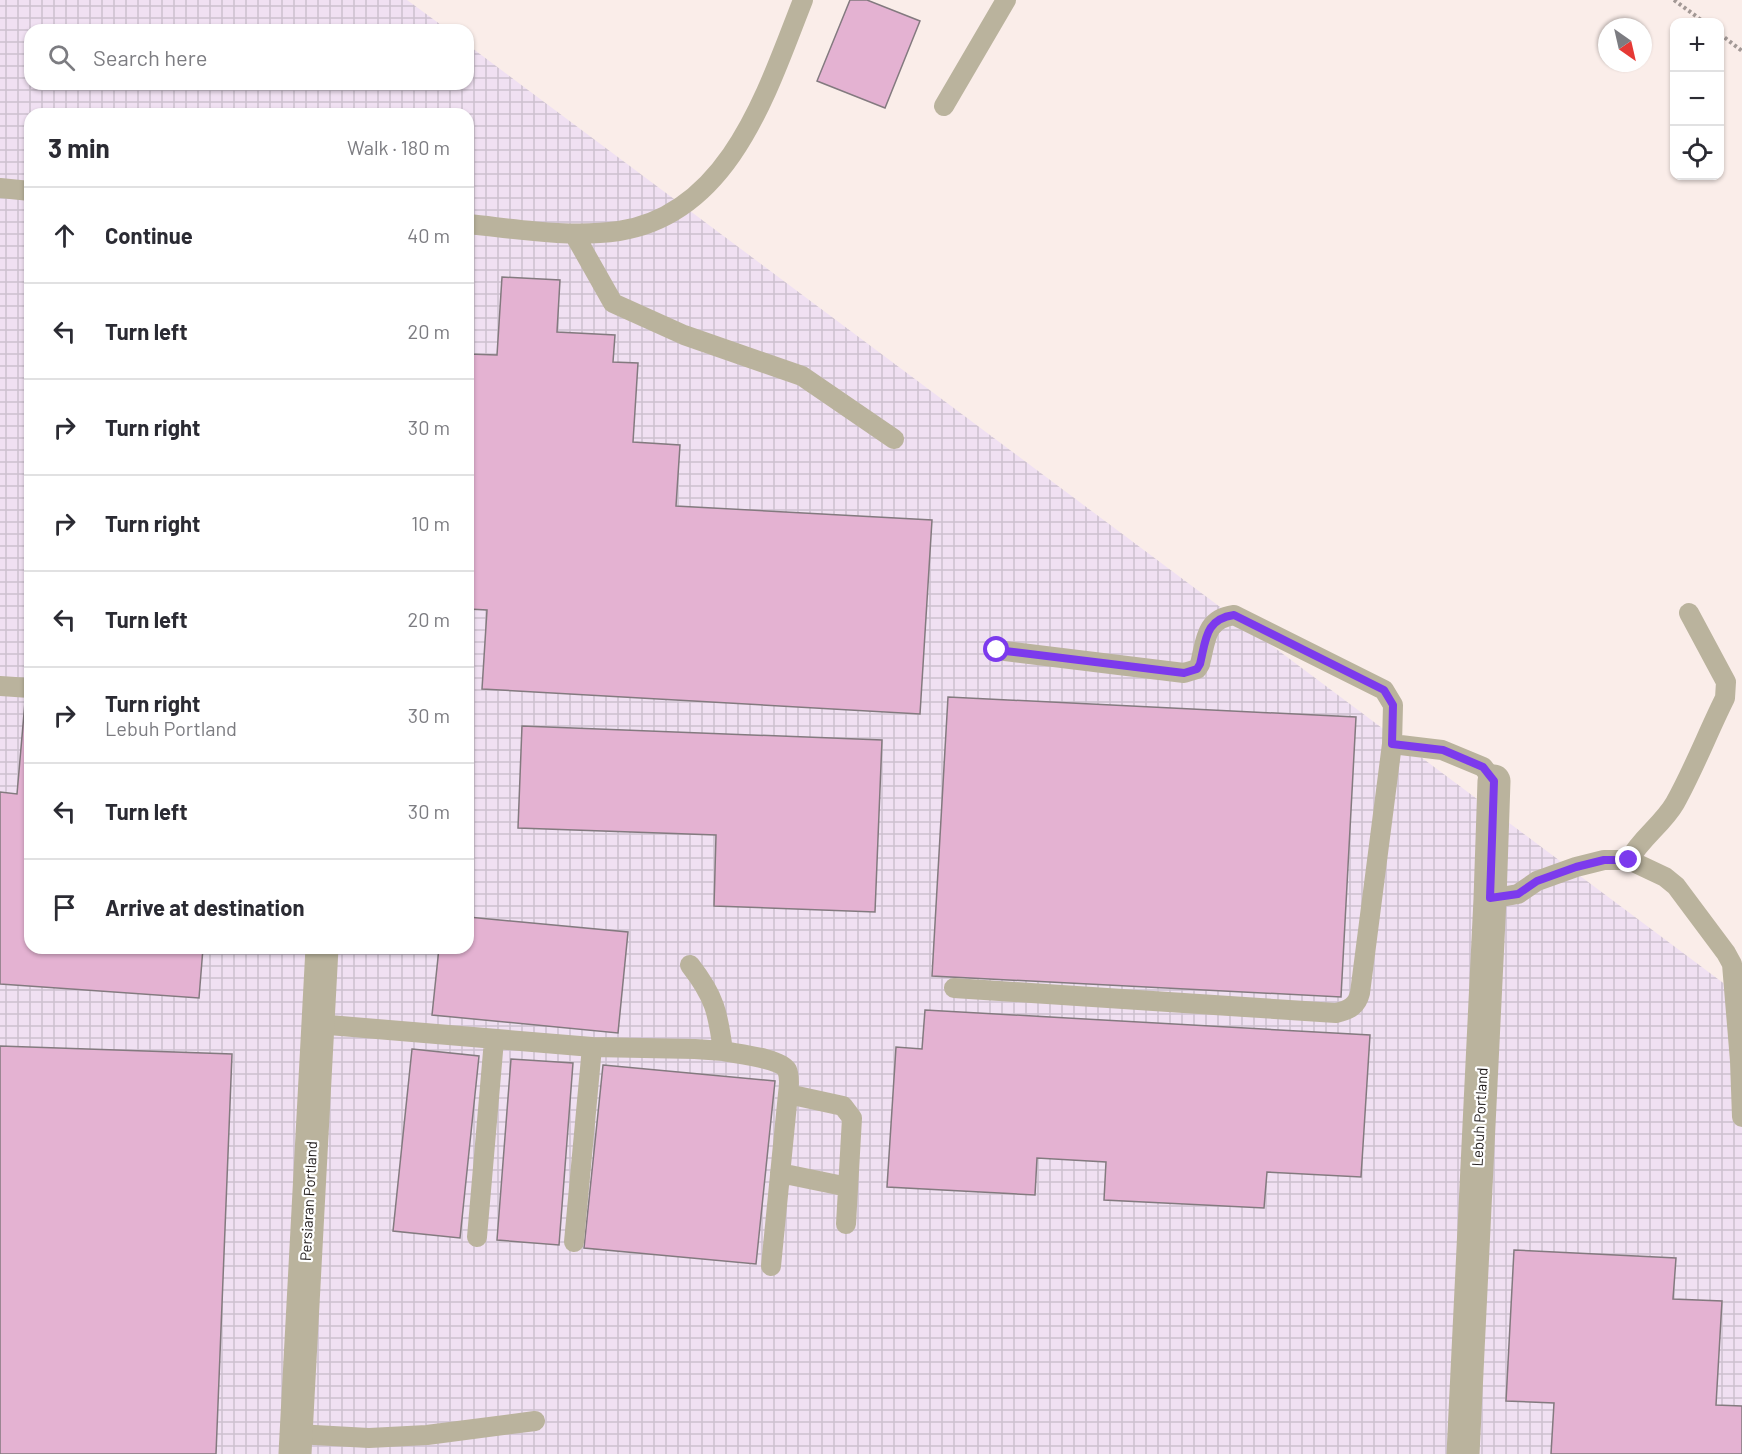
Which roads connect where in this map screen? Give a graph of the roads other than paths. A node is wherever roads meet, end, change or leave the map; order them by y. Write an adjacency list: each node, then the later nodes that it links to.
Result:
1 (802, 0): 7 (lane)
2 (1006, 0): 3 (lane)
3 (944, 106)
4 (0, 189): 5 (lane)
5 (24, 191)
6 (474, 225): 7 (lane)
7 (574, 234): 8 (lane)
8 (894, 439)
9 (1689, 613): 15 (lane)
10 (997, 650): 13 (lane)
11 (0, 686): 12 (lane)
12 (24, 688)
13 (1392, 744): 14 (lane); 19 (lane)
14 (1494, 781): 16 (street, Lebuh Portland)
15 (1629, 860): 16 (lane); 25 (lane)
16 (1490, 898): 34 (street, Lebuh Portland)
17 (322, 954): 20 (street, Persiaran Portland)
18 (690, 965): 23 (lane)
19 (954, 988)
20 (317, 1024): 21 (lane); 33 (street, Persiaran Portland)
21 (494, 1040): 22 (lane); 29 (lane)
22 (592, 1047): 23 (lane); 30 (lane)
23 (723, 1051): 24 (lane)
24 (788, 1094): 26 (lane); 27 (lane)
25 (1742, 1117)
26 (780, 1173): 27 (lane); 31 (lane)
27 (848, 1186): 28 (lane)
28 (846, 1224)
29 (477, 1237)
30 (574, 1242)
31 (771, 1266)
32 (535, 1421): 33 (lane)
33 (296, 1444)
34 (1463, 1454)

